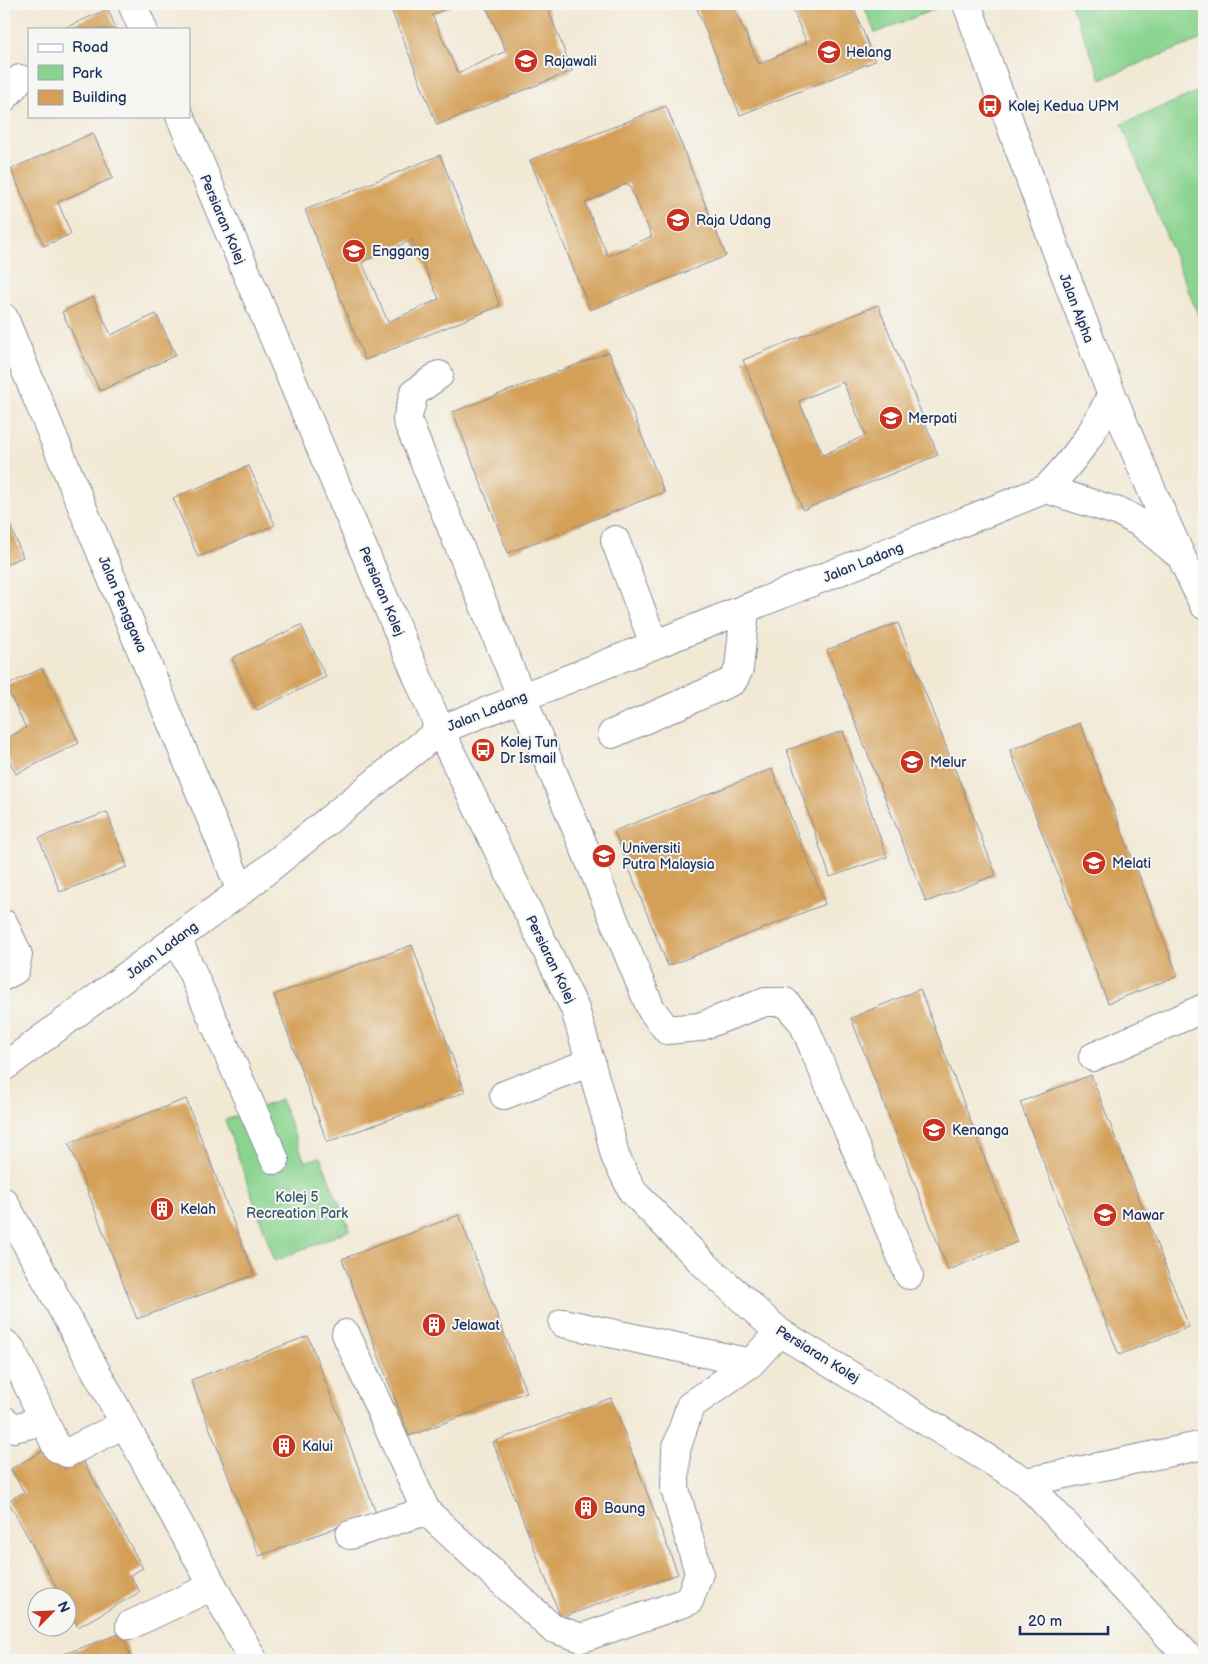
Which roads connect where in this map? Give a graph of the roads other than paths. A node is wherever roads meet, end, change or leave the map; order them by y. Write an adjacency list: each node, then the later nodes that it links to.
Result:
1 (132, 4): 3 (street)
2 (966, 4): 7 (street, Jalan Alpha)
3 (143, 28)
4 (181, 118): 15 (street, Persiaran Kolej)
5 (4, 318): 17 (street, Jalan Penggawa)
6 (438, 375): 14 (street)
7 (1111, 395): 8 (street, Jalan Ladang); 10 (street, Jalan Alpha)
8 (1046, 489): 10 (street); 12 (street, Jalan Ladang)
9 (615, 540): 13 (street)
10 (1180, 555): 11 (street, Jalan Alpha)
11 (1204, 604)
12 (745, 609): 13 (street, Jalan Ladang); 16 (street)
13 (654, 644): 14 (street, Jalan Ladang)
14 (520, 698): 15 (street, Jalan Ladang); 28 (street)
15 (440, 730): 17 (street, Jalan Ladang); 23 (street, Persiaran Kolej)
16 (612, 734)
17 (241, 891): 19 (street, Jalan Ladang)
18 (4, 924): 20 (street)
19 (177, 938): 24 (street, Jalan Ladang); 26 (street)
20 (4, 976)
21 (1204, 1008): 22 (street)
22 (1093, 1057)
23 (591, 1062): 25 (street); 30 (street, Persiaran Kolej)
24 (4, 1067)
25 (504, 1096)
26 (275, 1160)
27 (4, 1202): 36 (street)
28 (909, 1276)
29 (563, 1323): 33 (street)
30 (779, 1332): 33 (street); 38 (street, Persiaran Kolej)
31 (346, 1334): 39 (street)
32 (4, 1343): 35 (street)
33 (751, 1363): 39 (street)
34 (4, 1420): 35 (street)
35 (44, 1421): 36 (street)
36 (124, 1424): 41 (street)
37 (1204, 1445): 38 (street)
38 (1026, 1482): 44 (street, Persiaran Kolej)
39 (426, 1510): 40 (street)
40 (350, 1535)
41 (213, 1586): 42 (street); 43 (street)
42 (130, 1625)
43 (253, 1660)
44 (1191, 1660)

